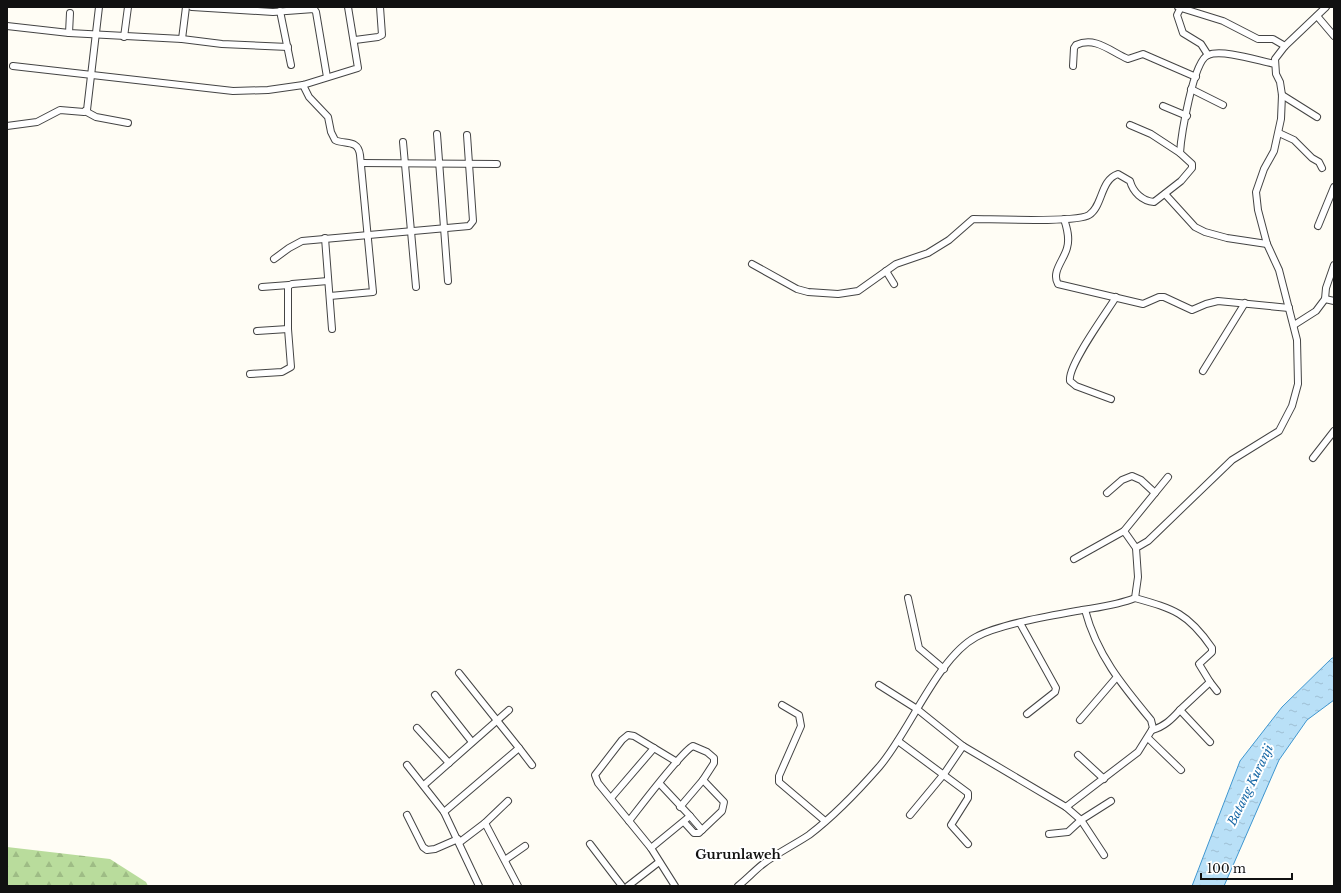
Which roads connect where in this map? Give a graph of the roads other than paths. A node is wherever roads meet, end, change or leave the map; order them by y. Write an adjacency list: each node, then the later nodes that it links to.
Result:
1 (99, 7): 16 (street)
2 (128, 7): 18 (street)
3 (186, 7): 19 (street)
4 (192, 7): 11 (street)
5 (348, 7): 20 (street)
6 (380, 7): 20 (street)
7 (1180, 7): 10 (street); 23 (street)
8 (1326, 7): 13 (street)
9 (291, 9): 11 (street); 29 (street)
10 (1193, 9): 21 (street)
11 (280, 11): 22 (street)
12 (70, 13): 15 (street)
13 (1317, 16): 17 (street); 21 (street)
14 (7, 26): 15 (street)
15 (70, 33): 16 (street)
16 (96, 35): 18 (street); 28 (street)
17 (1334, 36)
18 (124, 37): 19 (street)
19 (182, 39): 22 (street)
20 (355, 40): 29 (street)
21 (1286, 46): 24 (street)
22 (288, 47): 26 (street)
23 (1208, 55): 24 (street); 30 (street)
24 (1275, 64): 33 (street)
25 (13, 66): 28 (street)
26 (292, 66)
27 (1073, 66): 30 (street)
28 (92, 76): 31 (street); 36 (street)
29 (327, 77): 31 (street)
30 (1196, 78): 32 (street)
31 (303, 85): 47 (street)
32 (1191, 88): 34 (street); 37 (street)
33 (1282, 96): 38 (street); 42 (street)
34 (1223, 105)
35 (1163, 106): 37 (street)
36 (85, 111): 39 (street); 41 (street)
37 (1187, 116): 46 (street)
38 (1317, 117)
39 (128, 122)
40 (1130, 125): 46 (street)
41 (7, 126)
42 (1279, 133): 52 (street); 61 (street)
43 (437, 134): 49 (street)
44 (467, 135): 50 (street)
45 (403, 142): 48 (street)
46 (1180, 153): 54 (street)
47 (361, 163): 48 (street); 59 (street)
48 (404, 164): 49 (street); 58 (street)
49 (438, 164): 50 (street); 57 (street)
50 (468, 164): 51 (street); 57 (street)
51 (498, 164)
52 (1322, 168)
53 (1334, 187): 56 (street)
54 (1165, 194): 55 (street); 61 (street)
55 (1064, 219): 65 (street); 73 (street)
56 (1318, 226)
57 (443, 229): 58 (street); 67 (street)
58 (412, 232): 59 (street); 70 (street)
59 (368, 234): 60 (street); 72 (street)
60 (325, 238): 62 (street); 66 (street)
61 (1267, 244): 77 (street)
62 (274, 259)
63 (752, 264): 65 (street)
64 (1334, 265): 74 (street)
65 (886, 271): 68 (street)
66 (328, 281): 69 (street); 72 (street)
67 (448, 282)
68 (894, 284)
69 (289, 285): 71 (street); 79 (street)
70 (416, 287)
71 (262, 288)
72 (330, 296): 80 (street)
73 (1116, 297): 76 (street); 84 (street)
74 (1326, 299): 75 (street); 78 (street)
75 (1334, 301)
76 (1245, 304): 77 (street); 82 (street)
77 (1289, 308): 78 (street)
78 (1294, 326): 91 (street)
79 (288, 329): 81 (street); 83 (street)
80 (332, 329)
81 (257, 331)
82 (1203, 371)
83 (250, 374)
84 (1110, 399)
85 (1334, 431): 86 (street)
86 (1312, 458)
87 (1168, 477): 89 (street)
88 (1107, 493): 89 (street)
89 (1155, 493): 90 (street)
90 (1124, 531): 91 (street); 92 (street)
91 (1136, 548): 94 (street)
92 (1074, 559)
93 (908, 598): 97 (street)
94 (1135, 598): 95 (street); 100 (street)
95 (1085, 610): 96 (street); 99 (street)
96 (1020, 623): 97 (street); 108 (street)
97 (944, 669): 105 (street)
98 (459, 673): 110 (street)
99 (1116, 678): 109 (street); 112 (street)
100 (1210, 682): 102 (street); 107 (street)
101 (880, 685): 105 (street)
102 (1217, 691)
103 (435, 695): 115 (street)
104 (782, 705): 142 (street)
105 (917, 709): 114 (street); 117 (street)
106 (509, 710): 110 (street)
107 (1180, 710): 112 (street); 116 (street)
108 (1027, 714)
109 (1080, 720)
110 (498, 721): 115 (street); 118 (street)
111 (417, 728): 122 (street)
112 (1152, 730): 113 (street)
113 (1148, 738): 125 (street); 127 (street)
114 (898, 741): 126 (street); 142 (street)
115 (472, 742): 122 (street)
116 (1210, 742)
117 (963, 746): 126 (street); 135 (street)
118 (519, 748): 124 (street); 136 (street)
119 (654, 748): 121 (street); 131 (street); 131 (street)
120 (1078, 755): 127 (street)
121 (677, 762): 128 (street); 129 (street)
122 (448, 763): 130 (street)
123 (407, 765): 130 (street)
124 (532, 765)
125 (1181, 770)
126 (944, 774): 138 (street); 149 (street)
127 (1104, 779): 135 (street)
128 (703, 780): 134 (street); 145 (street)
129 (660, 784): 134 (street); 141 (street)
130 (424, 785): 136 (street)
131 (611, 798): 141 (street)
132 (508, 801): 144 (street)
133 (1111, 801): 140 (street)
134 (680, 807): 139 (street)
135 (1066, 807): 140 (street)
136 (444, 812): 147 (street)
137 (407, 815): 147 (street)
138 (910, 815)
139 (690, 816): 143 (street); 145 (street)
140 (1081, 820): 146 (street); 152 (street)
141 (629, 821): 151 (street)
142 (825, 821): 160 (street)
143 (684, 822): 145 (street); 151 (street)
144 (485, 823): 147 (street); 153 (street)
145 (702, 830)
146 (1049, 834)
147 (459, 840): 155 (street)
148 (590, 844): 157 (street)
149 (968, 844)
150 (525, 846): 153 (street)
151 (651, 848): 154 (street)
152 (1104, 855)
153 (505, 860): 156 (street)
154 (659, 862): 158 (street); 159 (street)
155 (480, 886)
156 (518, 886)
157 (622, 886)
158 (628, 886)
159 (675, 886)
160 (738, 886)

